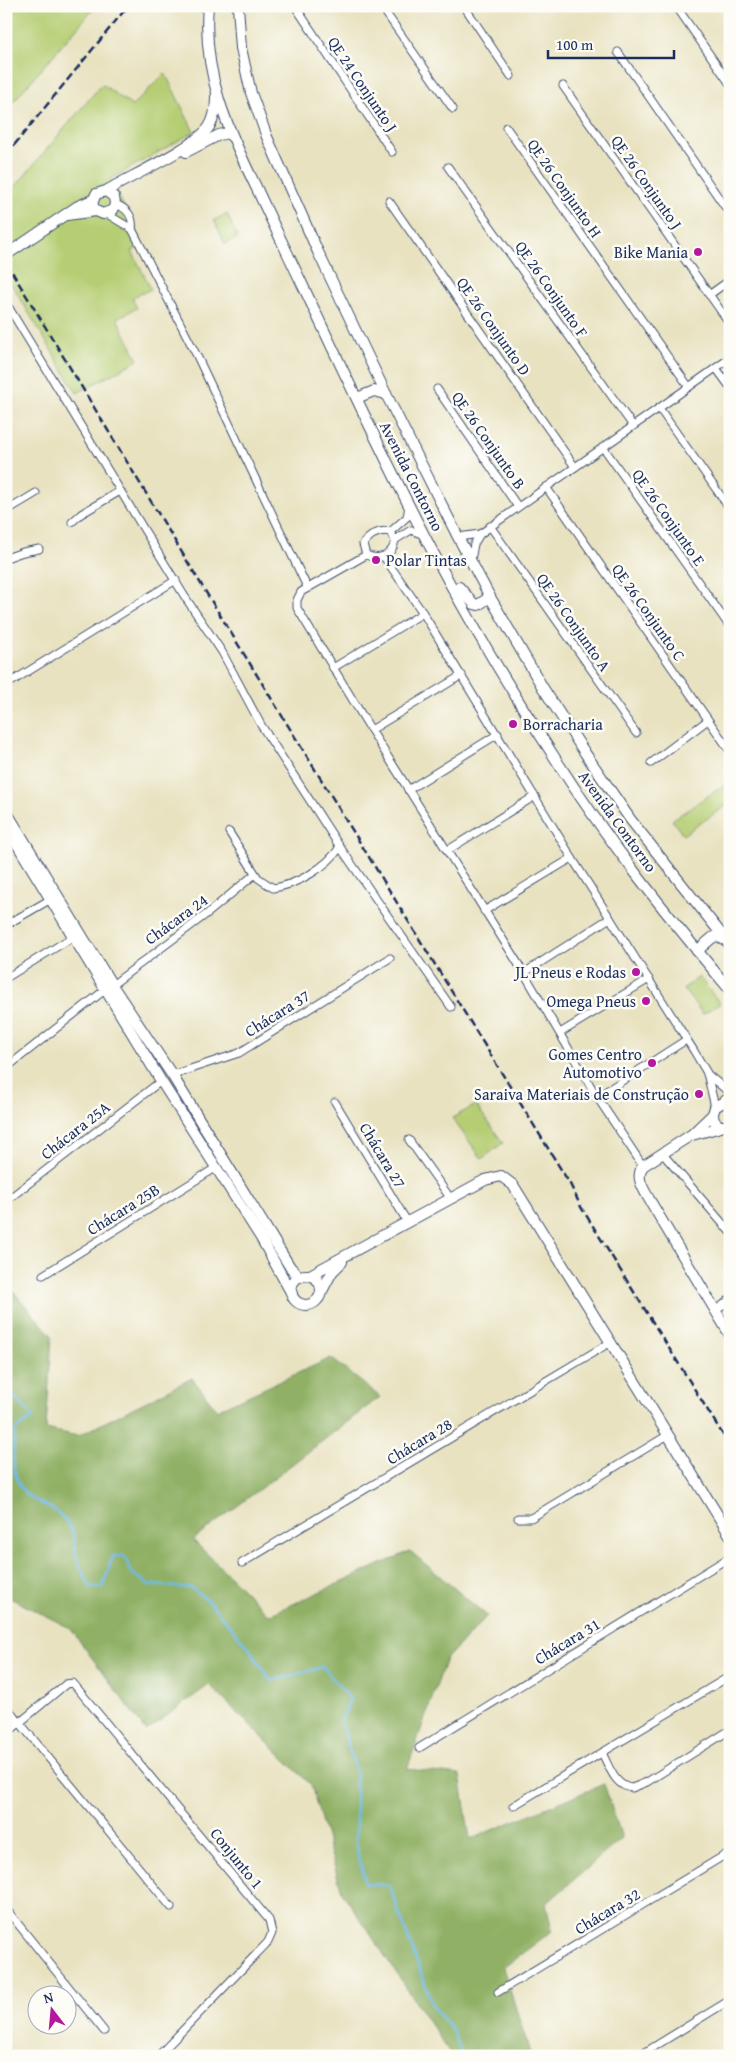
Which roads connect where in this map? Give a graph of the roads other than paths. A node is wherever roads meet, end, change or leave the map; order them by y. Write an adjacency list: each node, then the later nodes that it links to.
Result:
1 (208, 6): 11 (main road, Avenida Contorno)
2 (238, 6): 36 (main road, Avenida Contorno)
3 (295, 6): 15 (street, QE 24 Conjunto J)
4 (381, 6): 12 (street)
5 (464, 6): 8 (street)
6 (676, 6): 9 (street)
7 (618, 52): 23 (street)
8 (511, 76)
9 (730, 84)
10 (563, 86): 28 (street, QE 26 Conjunto J)
11 (215, 88): 14 (main road, Avenida Contorno); 17 (main road)
12 (454, 109)
13 (506, 127): 33 (street, QE 26 Conjunto H)
14 (232, 137): 20 (main road); 37 (main road, Avenida Contorno)
15 (392, 152)
16 (448, 167): 39 (street, QE 26 Conjunto F)
17 (106, 191): 18 (main road); 20 (main road)
18 (92, 200): 21 (main road); 24 (main road)
19 (389, 201): 41 (street, QE 26 Conjunto D)
20 (115, 202): 22 (main road); 25 (street)
21 (96, 211): 22 (main road); 24 (main road)
22 (106, 214): 25 (street)
23 (730, 214)
24 (67, 215): 26 (main road)
25 (132, 229): 63 (street)
26 (8, 252)
27 (730, 280): 28 (street)
28 (708, 295): 30 (street, QE 26 Conjunto J)
29 (6, 303): 43 (street)
30 (730, 324)
31 (730, 358): 32 (street)
32 (716, 368): 33 (street); 34 (street)
33 (689, 387): 38 (street)
34 (730, 387)
35 (437, 389): 46 (street, QE 26 Conjunto B)
36 (386, 394): 37 (main road); 54 (main road, Avenida Contorno)
37 (356, 398): 45 (main road, Avenida Contorno)
38 (659, 408): 39 (street); 47 (street)
39 (633, 426): 40 (street)
40 (603, 447): 41 (street); 66 (street, QE 26 Conjunto E)
41 (575, 467): 42 (street)
42 (546, 487): 46 (street); 70 (street, QE 26 Conjunto C)
43 (120, 491): 49 (street); 61 (street)
44 (36, 493): 48 (street)
45 (409, 504): 51 (street); 53 (main road, Avenida Contorno)
46 (518, 507): 50 (street)
47 (730, 509)
48 (6, 511)
49 (72, 522)
50 (490, 526): 52 (street); 73 (street, QE 26 Conjunto A)
51 (390, 532): 55 (street); 57 (street)
52 (480, 534): 54 (street); 60 (street)
53 (426, 536): 55 (street); 62 (main road, Avenida Contorno)
54 (458, 537): 60 (main road, Avenida Contorno)
55 (395, 540): 58 (street)
56 (39, 549): 59 (street)
57 (366, 555): 58 (street); 63 (street)
58 (384, 557): 65 (street)
59 (6, 558)
60 (471, 560): 64 (main road, Avenida Contorno)
61 (176, 580): 69 (street); 81 (street)
62 (450, 582): 64 (main road); 91 (main road, Avenida Contorno)
63 (307, 587): 67 (street)
64 (490, 597): 90 (main road, Avenida Contorno)
65 (423, 613): 67 (street); 68 (street)
66 (730, 627)
67 (333, 668): 71 (street)
68 (462, 675): 71 (street); 72 (street)
69 (6, 684)
70 (708, 720): 74 (street, QE 26 Conjunto C); 75 (street)
71 (371, 730): 76 (street)
72 (498, 734): 76 (street); 77 (street)
73 (636, 734)
74 (730, 751)
75 (651, 763)
76 (408, 790): 82 (street)
77 (535, 796): 82 (street); 83 (street)
78 (6, 811): 89 (main road)
79 (8, 832): 85 (main road)
80 (229, 832): 84 (street)
81 (340, 847): 84 (street); 98 (street)
82 (448, 850): 86 (street)
83 (572, 858): 86 (street); 87 (street)
84 (255, 874): 96 (street, Chácara 24)
85 (51, 899): 88 (street); 89 (main road)
86 (484, 911): 93 (street)
87 (610, 918): 93 (street); 95 (street)
88 (6, 925)
89 (77, 934): 94 (street); 96 (main road)
90 (728, 943): 91 (main road)
91 (697, 951): 97 (main road, Avenida Contorno)
92 (390, 958): 103 (street, Chácara 37)
93 (524, 973): 99 (street)
94 (6, 978)
95 (649, 979): 99 (street); 100 (street)
96 (109, 987): 101 (street, Chácara 24); 103 (main road); 104 (main road)
97 (730, 990)
98 (451, 1007)
99 (560, 1033): 106 (street)
100 (686, 1040): 102 (street); 106 (street)
101 (6, 1068)
102 (707, 1073): 105 (street); 109 (street)
103 (172, 1075): 122 (main road)
104 (161, 1081): 115 (main road); 117 (street, Chácara 25A)
105 (730, 1094)
106 (597, 1097): 114 (street)
107 (730, 1098): 109 (main road)
108 (335, 1102): 118 (street, Chácara 27)
109 (714, 1111): 110 (main road); 111 (main road)
110 (725, 1126): 111 (main road)
111 (691, 1135): 113 (main road)
112 (409, 1140): 116 (street)
113 (662, 1153): 114 (main road); 119 (street)
114 (643, 1166): 126 (main road)
115 (217, 1167): 121 (street, Chácara 25B); 124 (main road)
116 (451, 1199): 118 (main road); 128 (main road)
117 (6, 1201)
118 (408, 1223): 120 (main road)
119 (730, 1232)
120 (348, 1256): 122 (main road); 123 (main road)
121 (44, 1275)
122 (305, 1276): 123 (main road); 124 (main road)
123 (322, 1291): 124 (main road)
124 (292, 1294)
125 (730, 1299): 126 (street)
126 (716, 1312): 127 (main road)
127 (730, 1335)
128 (611, 1342): 129 (main road); 133 (street, Chácara 28)
129 (668, 1435): 130 (street); 131 (main road)
130 (518, 1518)
131 (730, 1535)
132 (730, 1557): 139 (street, Chácara 31)
133 (242, 1563)
134 (730, 1676): 140 (street)
135 (6, 1706): 136 (street)
136 (20, 1723): 138 (street); 143 (street); 148 (street, Conjunto 1)
137 (730, 1730): 140 (street)
138 (6, 1734)
139 (419, 1748)
140 (602, 1754): 141 (street)
141 (513, 1806)
142 (730, 1852): 145 (street, Chácara 32)
143 (171, 1907)
144 (6, 1909): 147 (street)
145 (498, 1992)
146 (730, 2000): 149 (street)
147 (104, 2031)
148 (158, 2056)
149 (639, 2056)

